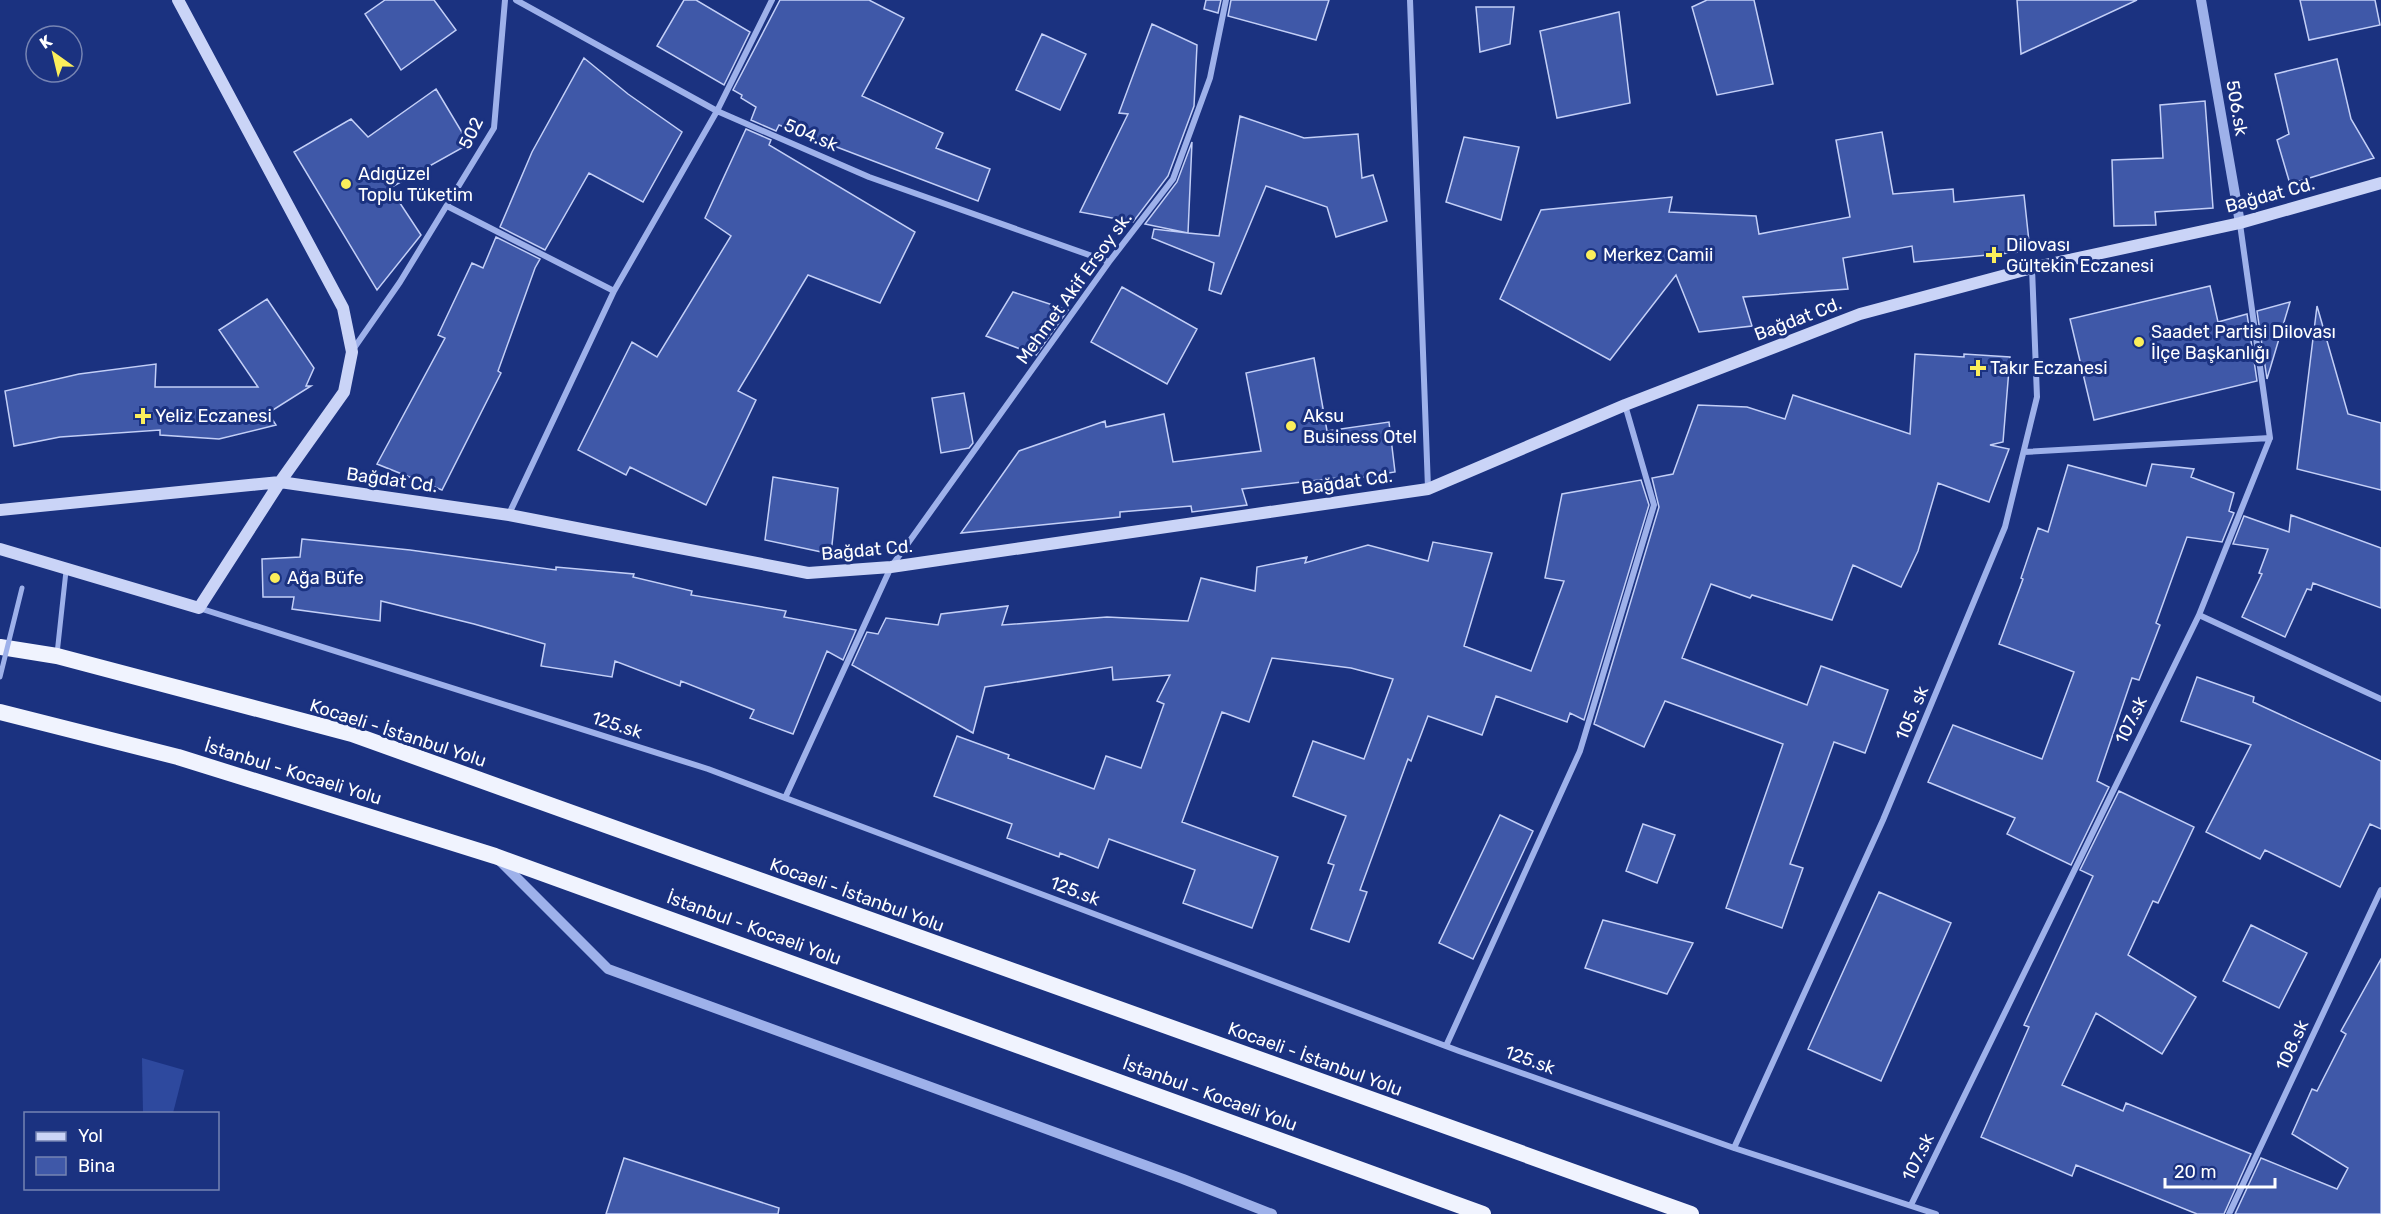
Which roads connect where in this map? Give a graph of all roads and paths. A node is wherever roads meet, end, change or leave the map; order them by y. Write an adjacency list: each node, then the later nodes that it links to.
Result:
1 (178, 0): 15 (main road)
2 (505, 0): 10 (street, 502)
3 (516, 0): 8 (street, 504.sk)
4 (772, 0): 8 (street)
5 (1226, 0): 12 (street, Mehmet Akif Ersoy sk.)
6 (1410, 0): 20 (street)
7 (2201, 0): 11 (street, 506.sk)
8 (717, 111): 12 (street, 504.sk); 14 (street)
9 (2381, 183): 11 (main road, Bağdat Cd.)
10 (447, 206): 14 (street); 15 (street, 502)
11 (2240, 223): 13 (main road, Bağdat Cd.); 17 (street, 107.sk)
12 (1109, 262): 24 (street, Mehmet Akif Ersoy sk.)
13 (2032, 268): 16 (main road, Bağdat Cd.); 18 (street, 105. sk)
14 (614, 291): 22 (street)
15 (352, 352): 19 (main road)
16 (1625, 405): 20 (main road, Bağdat Cd.); 37 (street)
17 (2270, 438): 18 (street); 28 (street, 107.sk)
18 (2024, 452): 38 (street, 105. sk)
19 (280, 482): 21 (main road, Bağdat Cd.); 22 (main road, Bağdat Cd.); 27 (main road)
20 (1428, 489): 24 (main road, Bağdat Cd.)
21 (0, 510)
22 (509, 515): 24 (main road, Bağdat Cd.)
23 (0, 549): 25 (main road)
24 (891, 567): 34 (street, Mehmet Akif Ersoy sk.)
25 (66, 570): 27 (main road); 30 (street)
26 (22, 588): 31 (street, bridge)
27 (199, 608): 34 (street, 125.sk)
28 (2199, 615): 32 (street); 39 (street, 107.sk)
29 (0, 647): 30 (highway, Kocaeli - İstanbul Yolu)
30 (57, 656): 42 (highway, Kocaeli - İstanbul Yolu)
31 (0, 677)
32 (2381, 699)
33 (0, 712): 35 (highway, İstanbul - Kocaeli Yolu)
34 (785, 798): 37 (street, 125.sk)
35 (495, 856): 40 (street); 41 (highway, İstanbul - Kocaeli Yolu)
36 (2381, 890): 44 (street, 108.sk)
37 (1446, 1046): 38 (street, 125.sk)
38 (1734, 1148): 39 (street, 125.sk)
39 (1911, 1205): 43 (street, 125.sk)
40 (1272, 1214)
41 (1484, 1214)
42 (1691, 1214)
43 (1936, 1214)
44 (2229, 1214)

